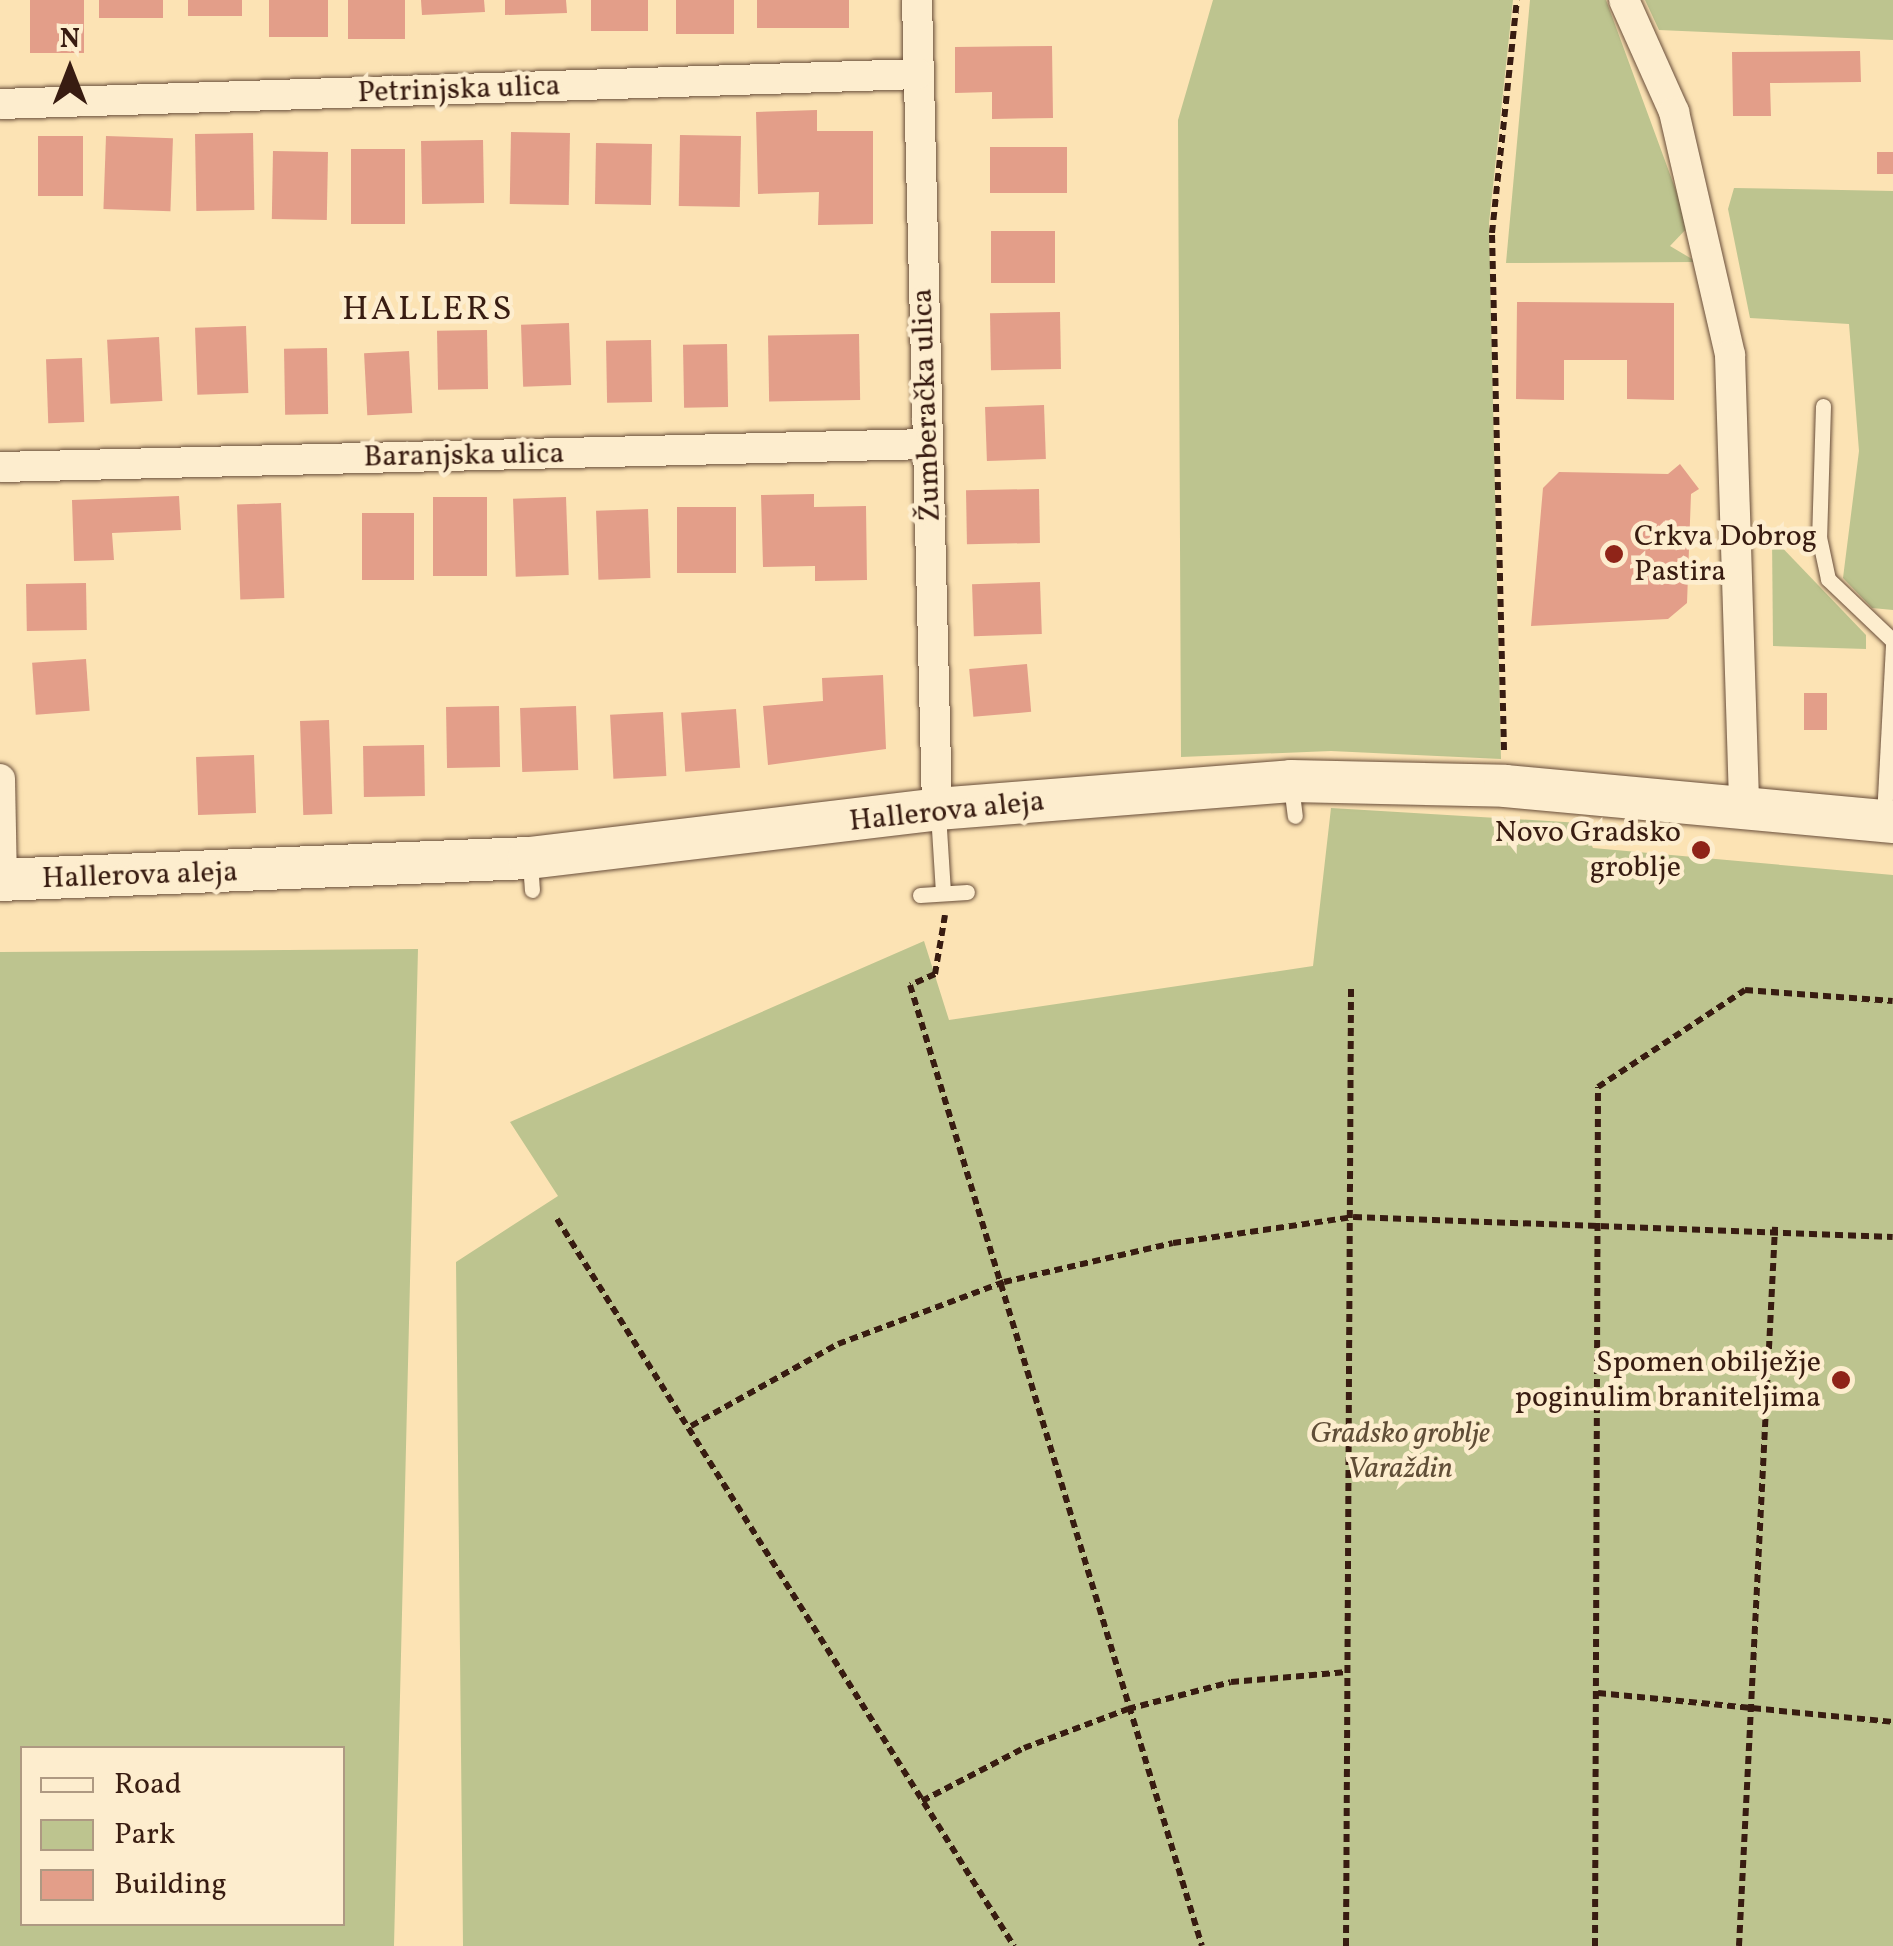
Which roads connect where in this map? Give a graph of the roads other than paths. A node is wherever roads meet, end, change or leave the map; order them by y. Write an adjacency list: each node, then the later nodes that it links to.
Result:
1 (917, 0): 3 (street, Žumberačka ulica)
2 (1624, 0): 10 (street)
3 (918, 74): 4 (street, Petrinjska ulica); 6 (street, Žumberačka ulica)
4 (0, 104)
5 (1823, 406): 8 (lane)
6 (928, 444): 7 (street, Baranjska ulica); 11 (street, Žumberačka ulica)
7 (0, 466)
8 (1893, 643): 12 (lane)
9 (0, 780): 13 (street)
10 (1744, 807): 11 (main road, Hallerova aleja); 12 (main road, Hallerova aleja)
11 (937, 809): 13 (main road, Hallerova aleja); 15 (lane)
12 (1888, 821)
13 (1, 880)
14 (967, 892): 15 (lane)
15 (943, 894): 16 (lane)
16 (920, 895)

